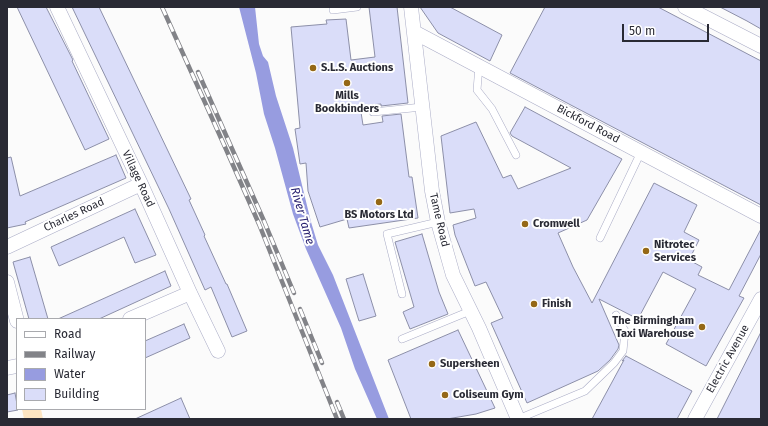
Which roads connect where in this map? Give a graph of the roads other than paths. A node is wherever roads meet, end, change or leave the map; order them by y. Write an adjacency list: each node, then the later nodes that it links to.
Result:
1 (56, 7): 13 (street, Village Road)
2 (357, 7): 5 (lane)
3 (411, 7): 6 (street, Tame Road)
4 (685, 7): 7 (street)
5 (333, 10)
6 (414, 32): 8 (street, Bickford Road); 9 (street, Tame Road)
7 (761, 46)
8 (479, 66): 11 (street, Bickford Road); 12 (lane)
9 (422, 107): 10 (lane); 15 (street, Tame Road)
10 (373, 112)
11 (641, 152): 14 (street, Bickford Road); 16 (lane)
12 (516, 155)
13 (141, 184): 17 (street, Charles Road); 19 (street, Village Road)
14 (761, 216)
15 (438, 222): 20 (lane); 22 (street, Tame Road)
16 (600, 238)
17 (7, 247)
18 (7, 282): 24 (street)
19 (190, 293): 25 (street); 27 (street, Village Road)
20 (402, 294)
21 (761, 299): 29 (street, Electric Avenue)
22 (470, 311): 26 (lane); 28 (street, Tame Road)
23 (616, 315): 28 (lane)
24 (16, 318)
25 (132, 318)
26 (402, 339)
27 (218, 351)
28 (518, 419)
29 (695, 419)

